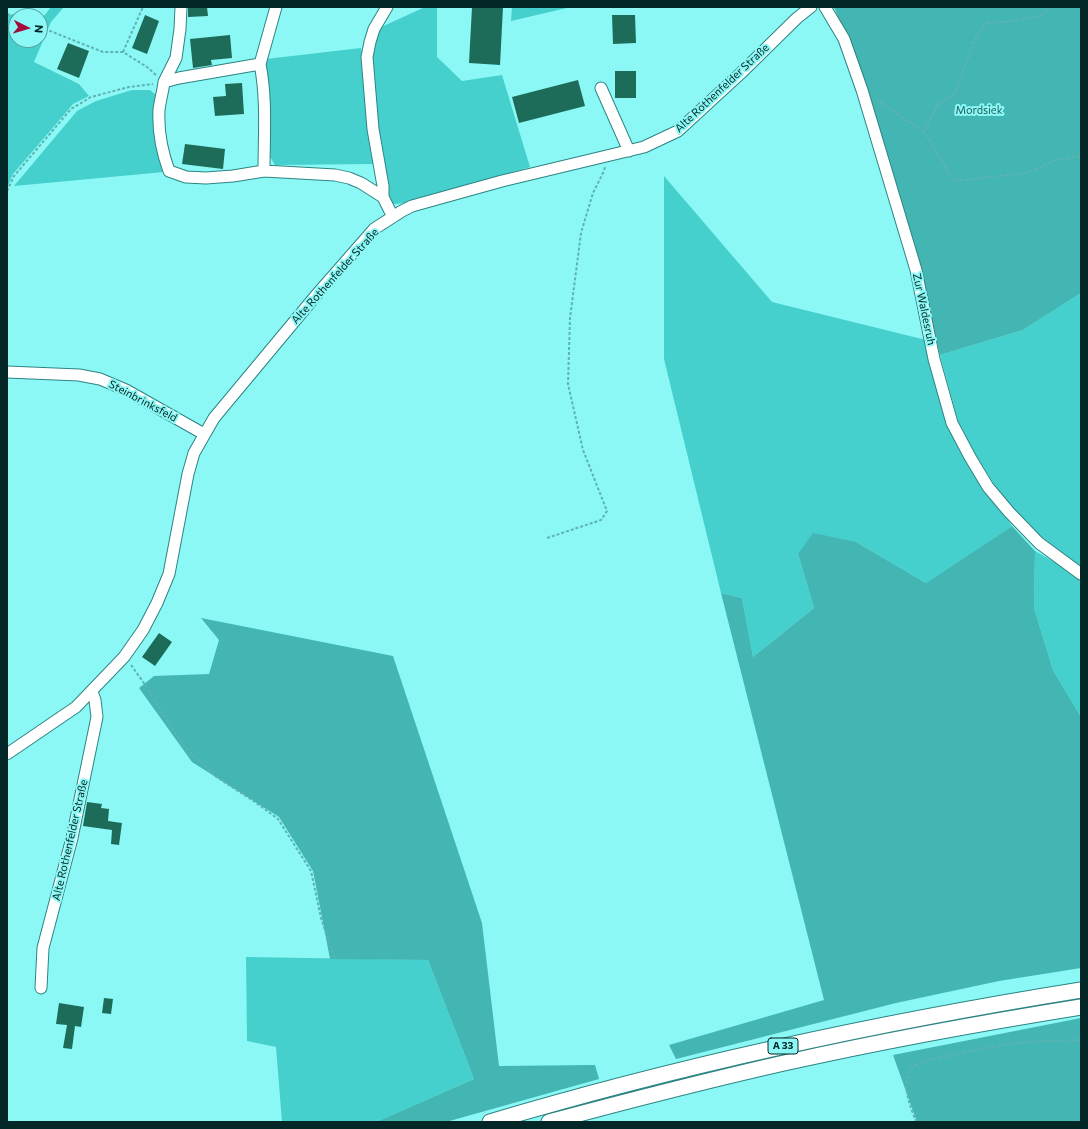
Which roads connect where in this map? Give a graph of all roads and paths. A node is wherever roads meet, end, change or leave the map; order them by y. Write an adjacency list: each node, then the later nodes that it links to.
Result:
1 (143, 7): 9 (path)
2 (181, 7): 11 (street)
3 (276, 7): 10 (street)
4 (387, 7): 20 (street)
5 (811, 7): 15 (street, Alte Rothenfelder Straße)
6 (825, 7): 13 (street, Zur Waldesruh)
7 (1050, 7): 14 (path)
8 (48, 30): 9 (path)
9 (123, 52): 11 (path)
10 (260, 64): 11 (street); 18 (street)
11 (164, 82): 18 (street); 19 (path)
12 (601, 88): 15 (street)
13 (862, 90): 14 (path); 25 (street, Zur Waldesruh)
14 (924, 132): 17 (path)
15 (629, 151): 16 (street, Alte Rothenfelder Straße)
16 (605, 156): 21 (street, Alte Rothenfelder Straße); 24 (path)
17 (1081, 156)
18 (264, 171): 20 (street)
19 (7, 191)
20 (383, 197): 21 (street)
21 (393, 217): 23 (street, Alte Rothenfelder Straße)
22 (7, 372): 23 (street, Steinbrinksfeld)
23 (204, 434): 26 (street, Alte Rothenfelder Straße)
24 (547, 538)
25 (1081, 574)
26 (124, 657): 27 (street, Alte Rothenfelder Straße); 29 (path)
27 (92, 692): 28 (street, Alte Rothenfelder Straße); 30 (street, Alte Rothenfelder Straße)
28 (7, 754)
29 (334, 957)
30 (41, 988)
31 (1081, 990): 34 (highway, A 33)
32 (1081, 1007): 35 (highway, A 33)
33 (1081, 1040): 36 (path)
34 (490, 1122)
35 (549, 1122)
36 (916, 1122)

